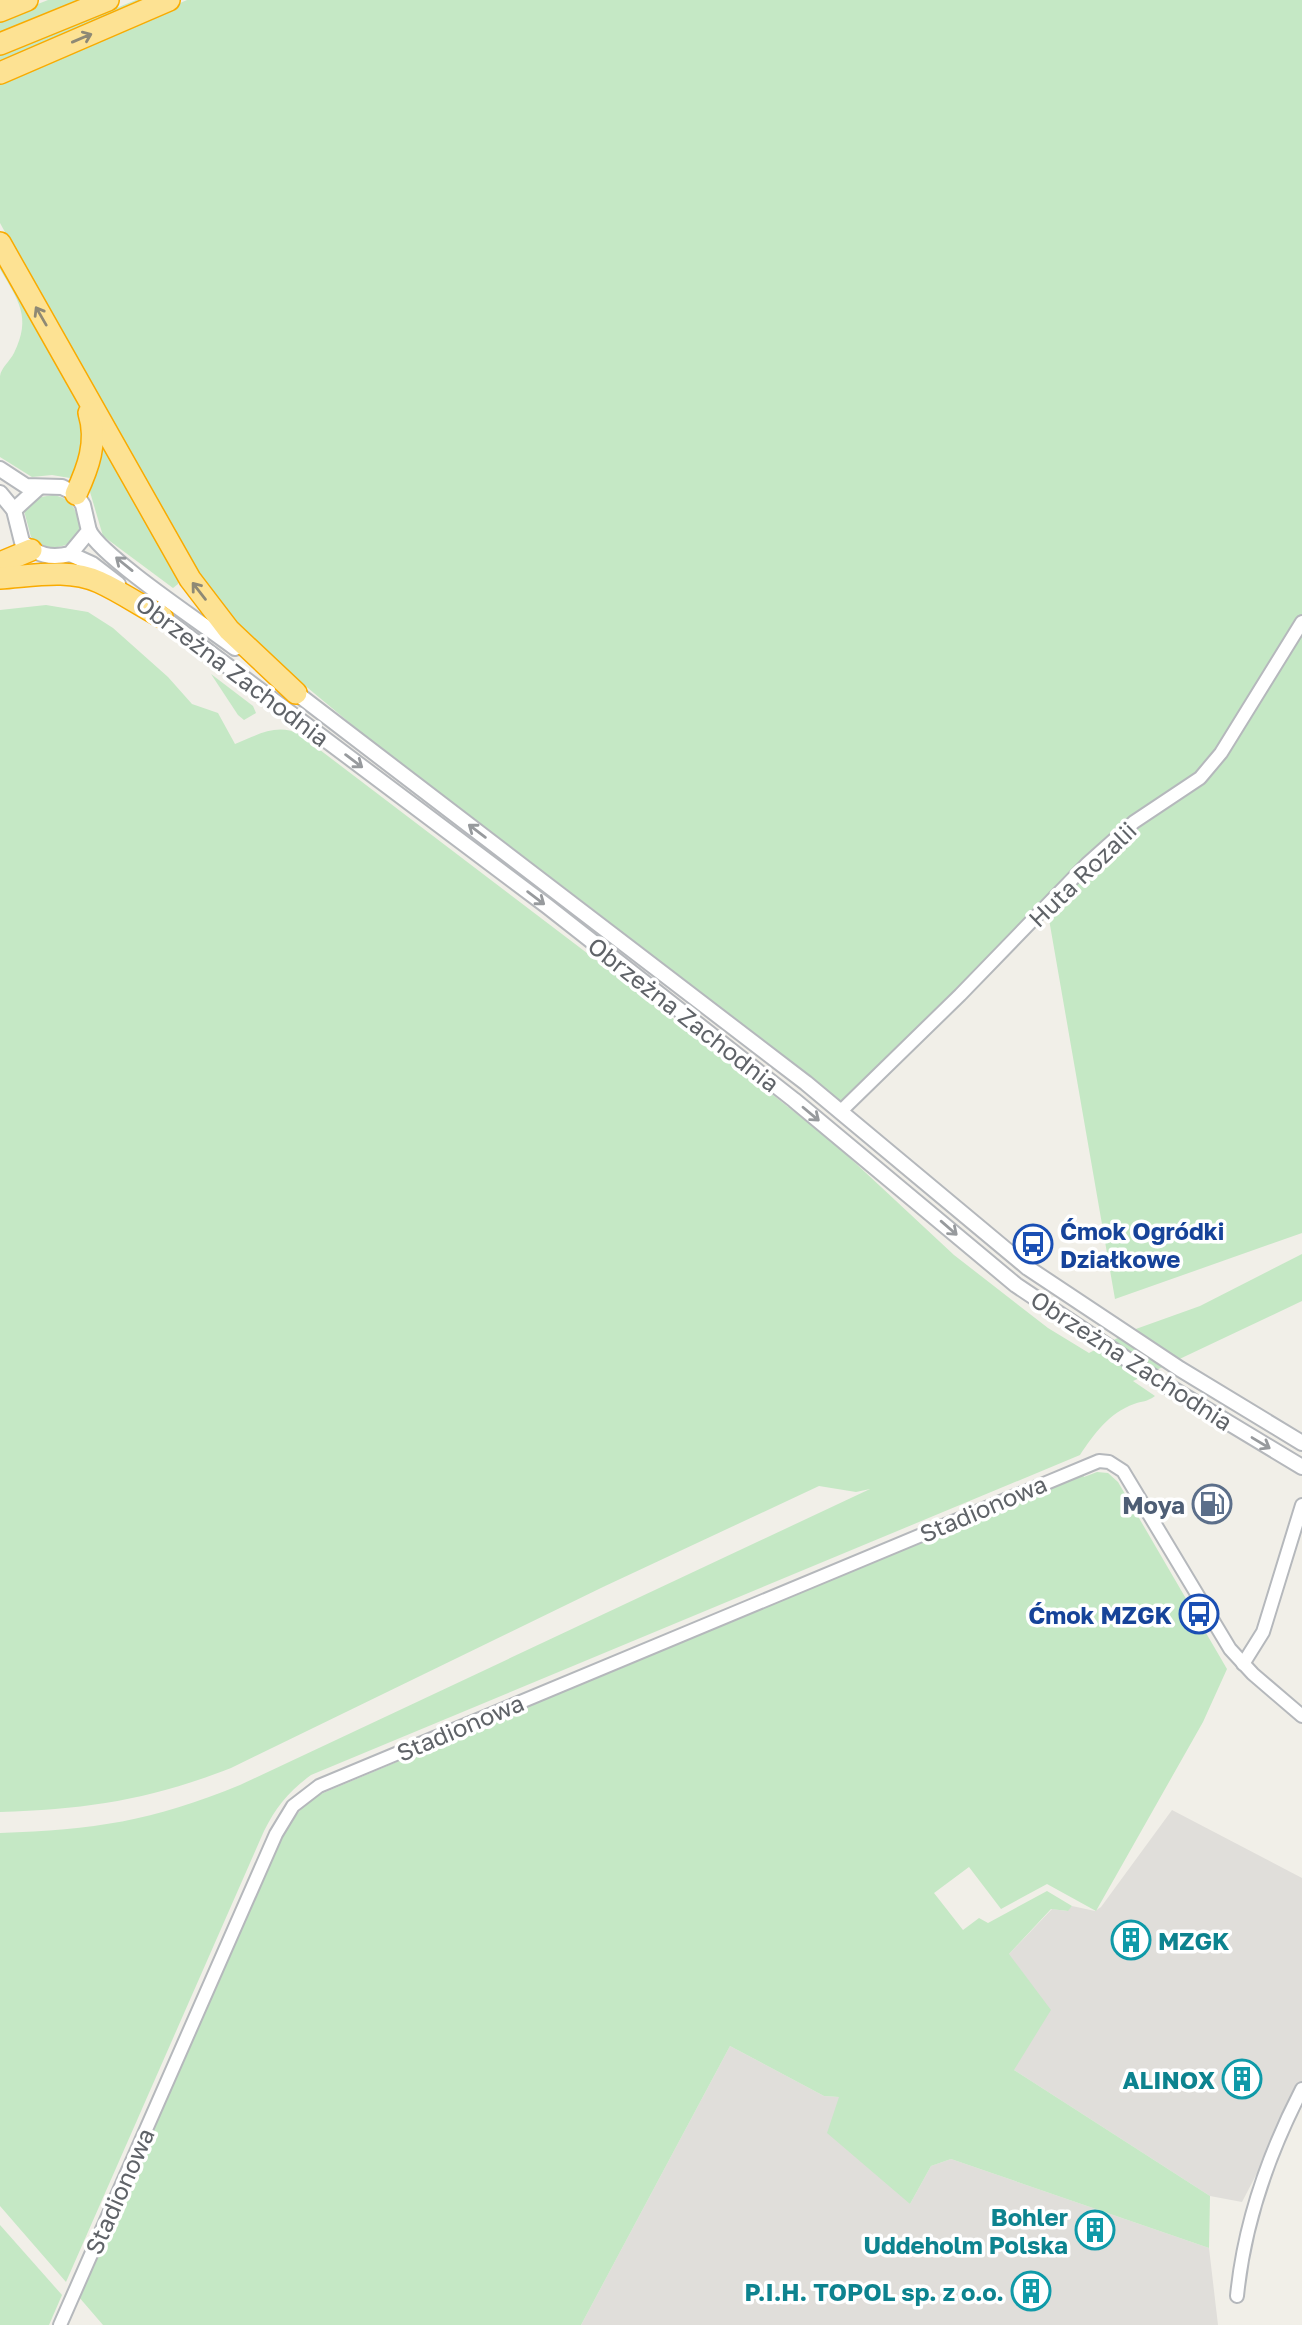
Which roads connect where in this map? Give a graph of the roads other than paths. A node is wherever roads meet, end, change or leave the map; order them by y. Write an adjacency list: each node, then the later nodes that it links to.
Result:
1 (27, 0): 4 (highway)
2 (108, 0): 5 (highway)
3 (169, 0): 6 (highway, one-way to 3)
4 (0, 11)
5 (0, 44)
6 (0, 73)
7 (0, 243): 8 (highway, one-way to 7)
8 (75, 375): 12 (highway); 21 (highway, one-way to 8)
9 (0, 469): 10 (street)
10 (38, 488): 12 (street); 13 (street)
11 (0, 494): 13 (street)
12 (76, 494): 14 (street)
13 (14, 510): 15 (street)
14 (89, 531): 16 (street); 21 (street, Obrzeżna Zachodnia, one-way to 14)
15 (31, 550): 16 (street); 17 (highway)
16 (70, 554): 19 (street, Obrzeżna Zachodnia)
17 (0, 563)
18 (0, 578): 19 (highway)
19 (162, 617): 24 (street, Obrzeżna Zachodnia, one-way to 24)
20 (1302, 622): 22 (street, Huta Rozalii)
21 (296, 694): 22 (street, Obrzeżna Zachodnia, one-way to 21)
22 (840, 1112): 23 (street, Obrzeżna Zachodnia)
23 (1302, 1443)
24 (1302, 1467)
25 (1302, 1505): 26 (street)
26 (1243, 1664): 27 (street); 30 (street, Stadionowa)
27 (1302, 1716)
28 (1302, 2089): 29 (street)
29 (1237, 2296)
30 (60, 2325)

